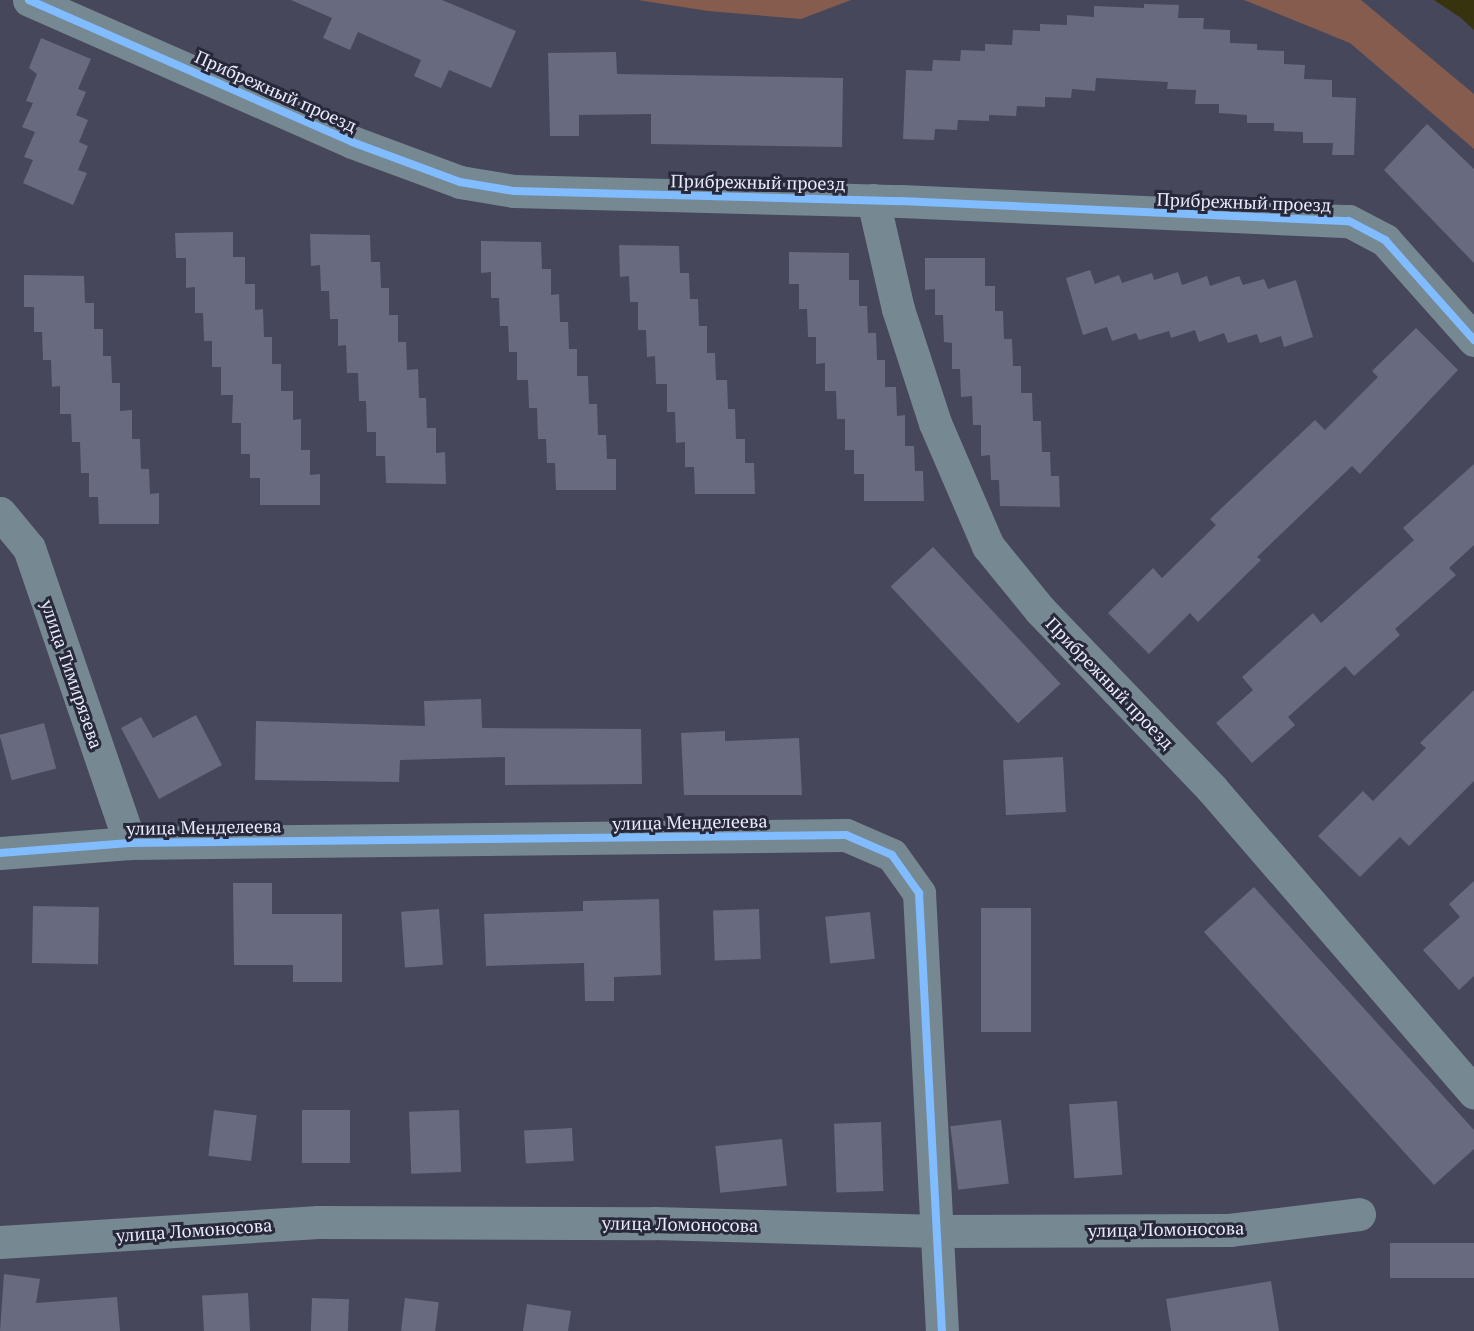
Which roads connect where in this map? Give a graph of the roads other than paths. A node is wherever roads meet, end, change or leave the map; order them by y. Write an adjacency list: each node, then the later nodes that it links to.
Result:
1 (29, 0): 2 (street, Прибрежный проезд)
2 (873, 200): 3 (street, Прибрежный проезд); 7 (street, Прибрежный проезд)
3 (1474, 340)
4 (0, 513): 5 (street, улица Тимирязева)
5 (130, 843): 6 (street, улица Менделеева); 9 (street, улица Менделеева)
6 (0, 854)
7 (1474, 1093)
8 (1359, 1214): 9 (street, улица Ломоносова)
9 (938, 1231): 10 (street, улица Ломоносова); 11 (street, улица Менделеева)
10 (0, 1242)
11 (942, 1331)

